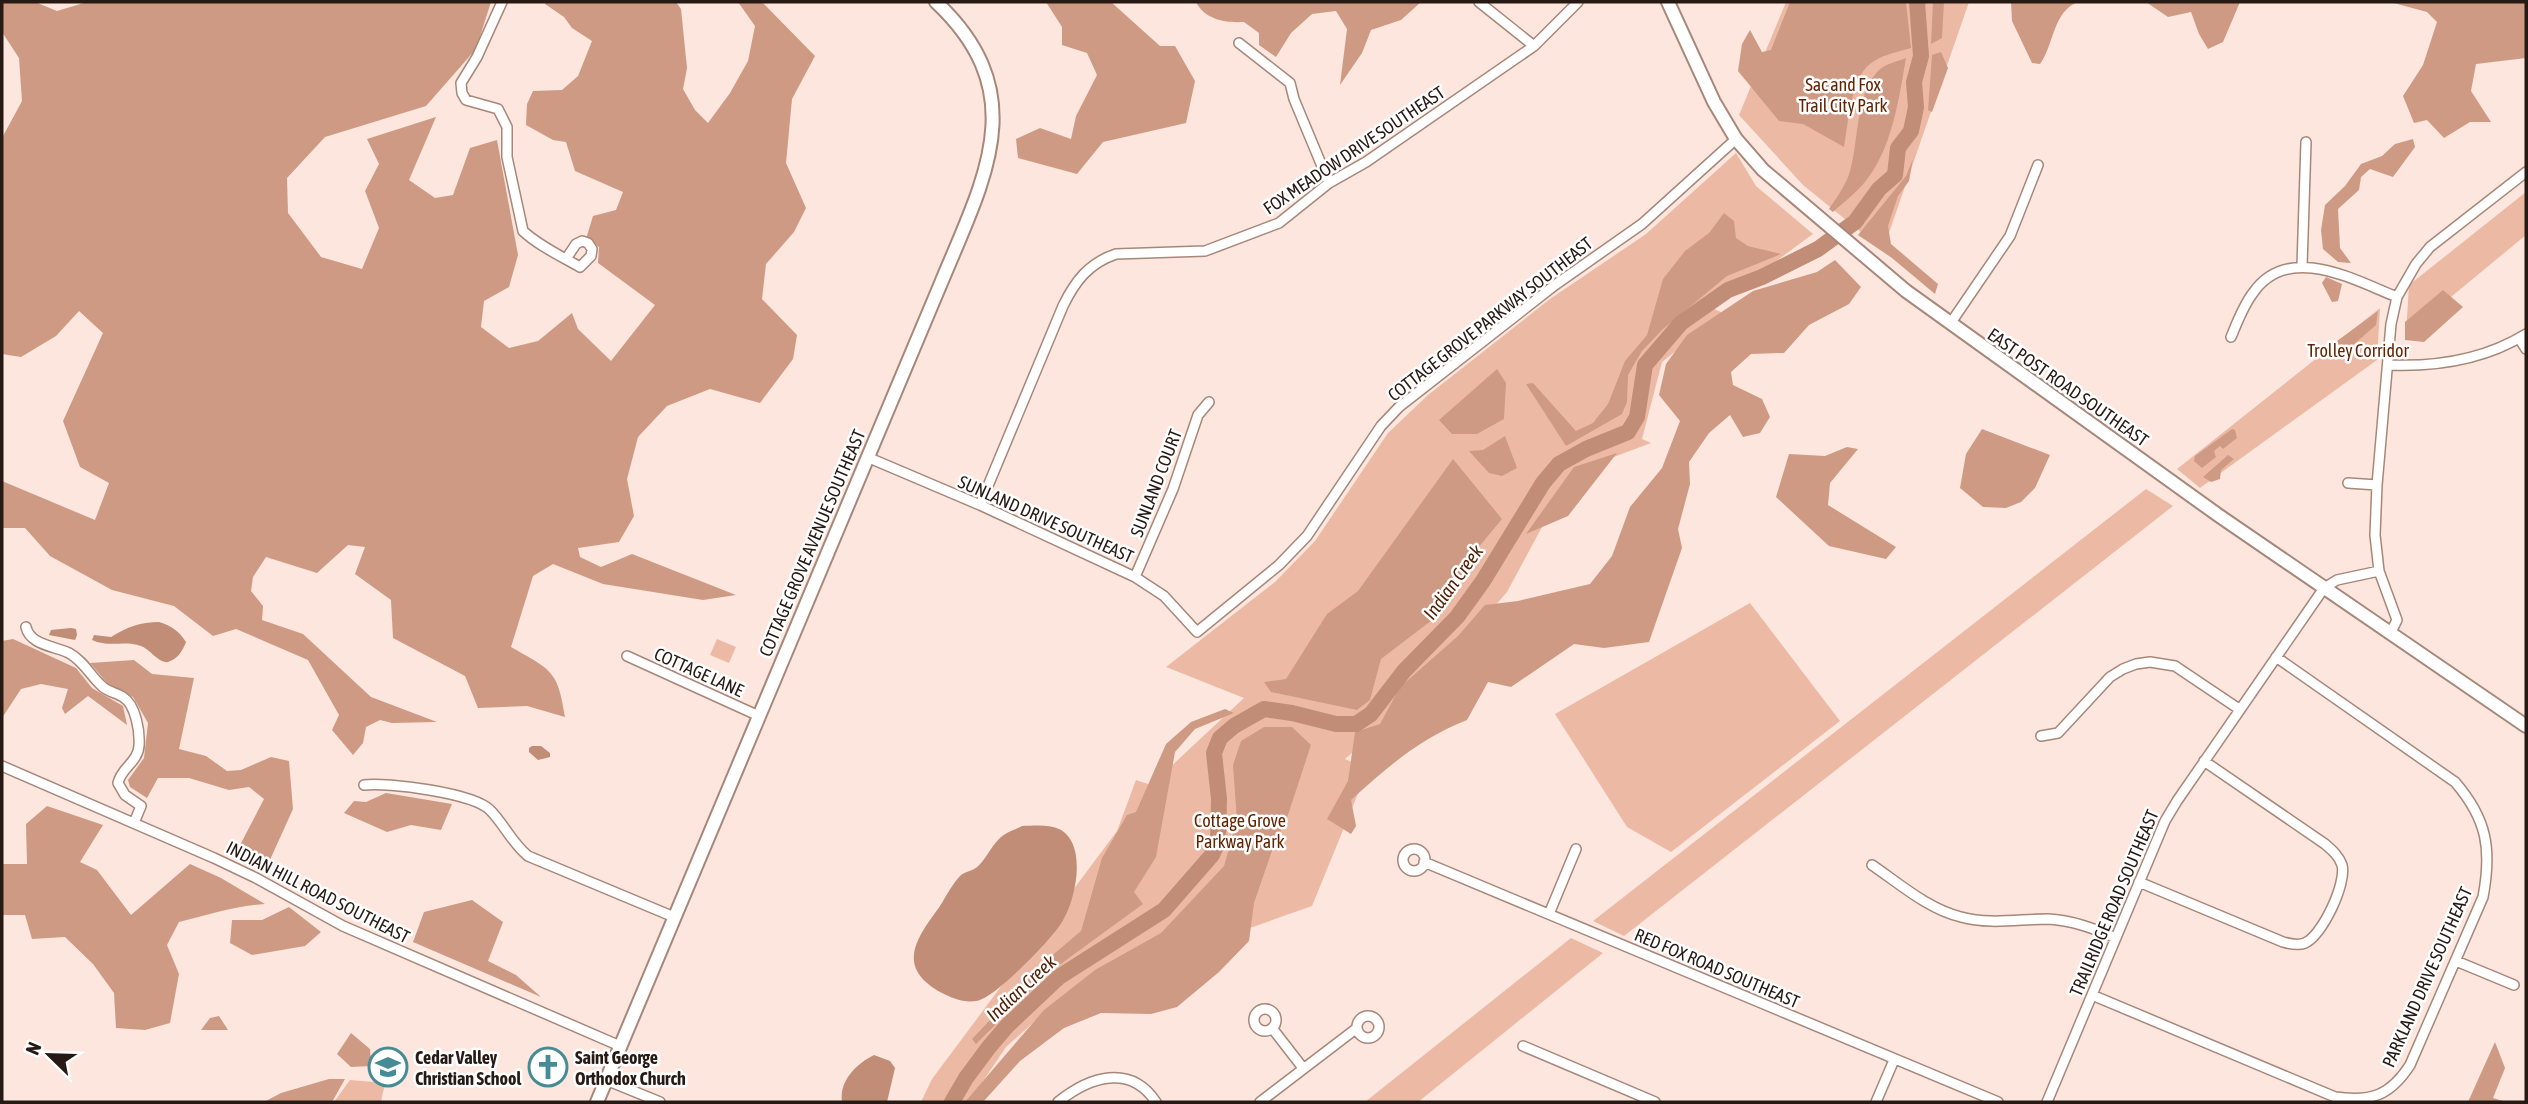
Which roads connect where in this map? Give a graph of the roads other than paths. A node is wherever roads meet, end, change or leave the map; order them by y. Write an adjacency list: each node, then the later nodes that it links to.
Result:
1 (502, 2): 13 (street)
2 (936, 2): 22 (main road, COTTAGE GROVE AVENUE SOUTHEAST)
3 (1479, 2): 7 (street)
4 (1578, 2): 7 (street, FOX MEADOW DRIVE SOUTHEAST)
5 (1668, 2): 8 (main road, EAST POST ROAD SOUTHEAST)
6 (1239, 43): 12 (street)
7 (1534, 46): 12 (street, FOX MEADOW DRIVE SOUTHEAST)
8 (1736, 139): 16 (main road, EAST POST ROAD SOUTHEAST); 30 (street, COTTAGE GROVE PARKWAY SOUTHEAST)
9 (2306, 142): 14 (street)
10 (2038, 166): 16 (street)
11 (2526, 172): 15 (street)
12 (1329, 183): 25 (street, FOX MEADOW DRIVE SOUTHEAST)
13 (566, 258)
14 (2302, 267): 15 (street); 18 (street)
15 (2397, 297): 20 (street)
16 (1950, 324): 28 (main road, EAST POST ROAD SOUTHEAST)
17 (2523, 336): 19 (street); 20 (street)
18 (2231, 337)
19 (2526, 349)
20 (2388, 365): 24 (street)
21 (1209, 402): 27 (street, SUNLAND COURT)
22 (867, 457): 25 (street, SUNLAND DRIVE SOUTHEAST); 35 (main road, COTTAGE GROVE AVENUE SOUTHEAST)
23 (2348, 483): 24 (street)
24 (2377, 485): 26 (street)
25 (980, 505): 27 (street, SUNLAND DRIVE SOUTHEAST)
26 (2379, 571): 28 (street); 31 (street)
27 (1135, 577): 30 (street, SUNLAND DRIVE SOUTHEAST)
28 (2323, 588): 31 (main road, EAST POST ROAD SOUTHEAST); 33 (street, TRAILRIDGE ROAD SOUTHEAST)
29 (26, 627): 41 (street)
30 (1197, 632)
31 (2391, 632): 36 (main road, EAST POST ROAD SOUTHEAST)
32 (627, 656): 35 (street, COTTAGE LANE)
33 (2276, 657): 34 (street, TRAILRIDGE ROAD SOUTHEAST); 49 (street, PARKLAND DRIVE SOUTHEAST)
34 (2239, 709): 37 (street); 38 (street, TRAILRIDGE ROAD SOUTHEAST)
35 (758, 716): 47 (main road, COTTAGE GROVE AVENUE SOUTHEAST)
36 (2526, 726)
37 (2041, 736)
38 (2204, 761): 45 (street, TRAILRIDGE ROAD SOUTHEAST); 45 (street)
39 (2, 766): 41 (street, INDIAN HILL ROAD SOUTHEAST)
40 (364, 785): 47 (street)
41 (134, 823): 54 (street, INDIAN HILL ROAD SOUTHEAST)
42 (1576, 849): 46 (street)
43 (1424, 862): 46 (street, RED FOX ROAD SOUTHEAST)
44 (1872, 865): 48 (street)
45 (2139, 882): 48 (street, TRAILRIDGE ROAD SOUTHEAST)
46 (1549, 914): 56 (street, RED FOX ROAD SOUTHEAST)
47 (674, 917): 54 (main road, COTTAGE GROVE AVENUE SOUTHEAST)
48 (2116, 938): 51 (street, TRAILRIDGE ROAD SOUTHEAST)
49 (2455, 961): 50 (street); 51 (street, PARKLAND DRIVE SOUTHEAST)
50 (2514, 985)
51 (2092, 995): 67 (street, TRAILRIDGE ROAD SOUTHEAST)
52 (1272, 1028): 57 (street)
53 (1357, 1028): 57 (street)
54 (620, 1046): 58 (main road, COTTAGE GROVE AVENUE SOUTHEAST)
55 (1523, 1046): 64 (street)
56 (1894, 1059): 65 (street); 66 (street, RED FOX ROAD SOUTHEAST)
57 (1303, 1068): 63 (street)
58 (606, 1080): 59 (main road, COTTAGE GROVE AVENUE SOUTHEAST); 60 (street)
59 (597, 1102)
60 (660, 1102)
61 (1058, 1102): 62 (street)
62 (1156, 1102)
63 (1260, 1102)
64 (1656, 1102)
65 (1876, 1102)
66 (1998, 1102)
67 (2047, 1102)

